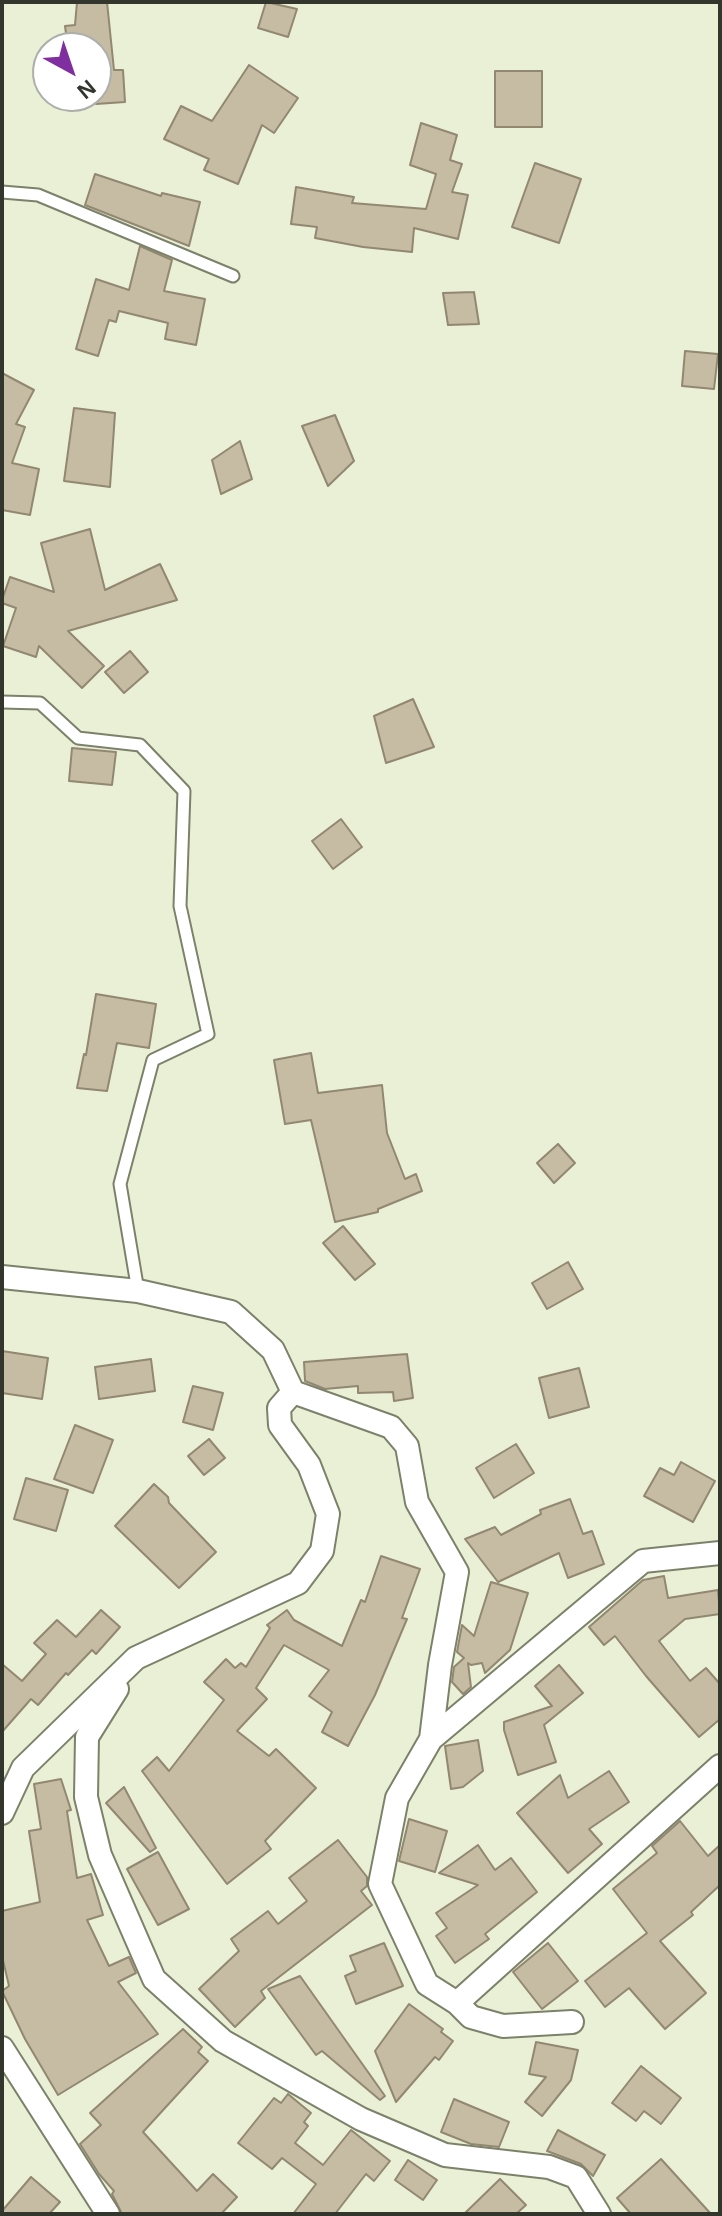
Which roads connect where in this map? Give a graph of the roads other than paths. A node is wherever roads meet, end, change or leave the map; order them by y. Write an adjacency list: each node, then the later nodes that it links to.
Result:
1 (2, 192): 2 (lane)
2 (233, 276)
3 (2, 702): 5 (lane)
4 (2, 1277): 5 (street)
5 (138, 1291): 6 (street)
6 (293, 1392): 8 (street); 9 (street)
7 (720, 1553): 9 (street)
8 (136, 1658): 11 (street); 16 (street)
9 (431, 1739): 12 (street)
10 (720, 1766): 12 (street)
11 (2, 1813)
12 (457, 2003): 13 (street)
13 (572, 2022)
14 (2, 2048): 15 (street)
15 (108, 2214)
16 (599, 2214)

